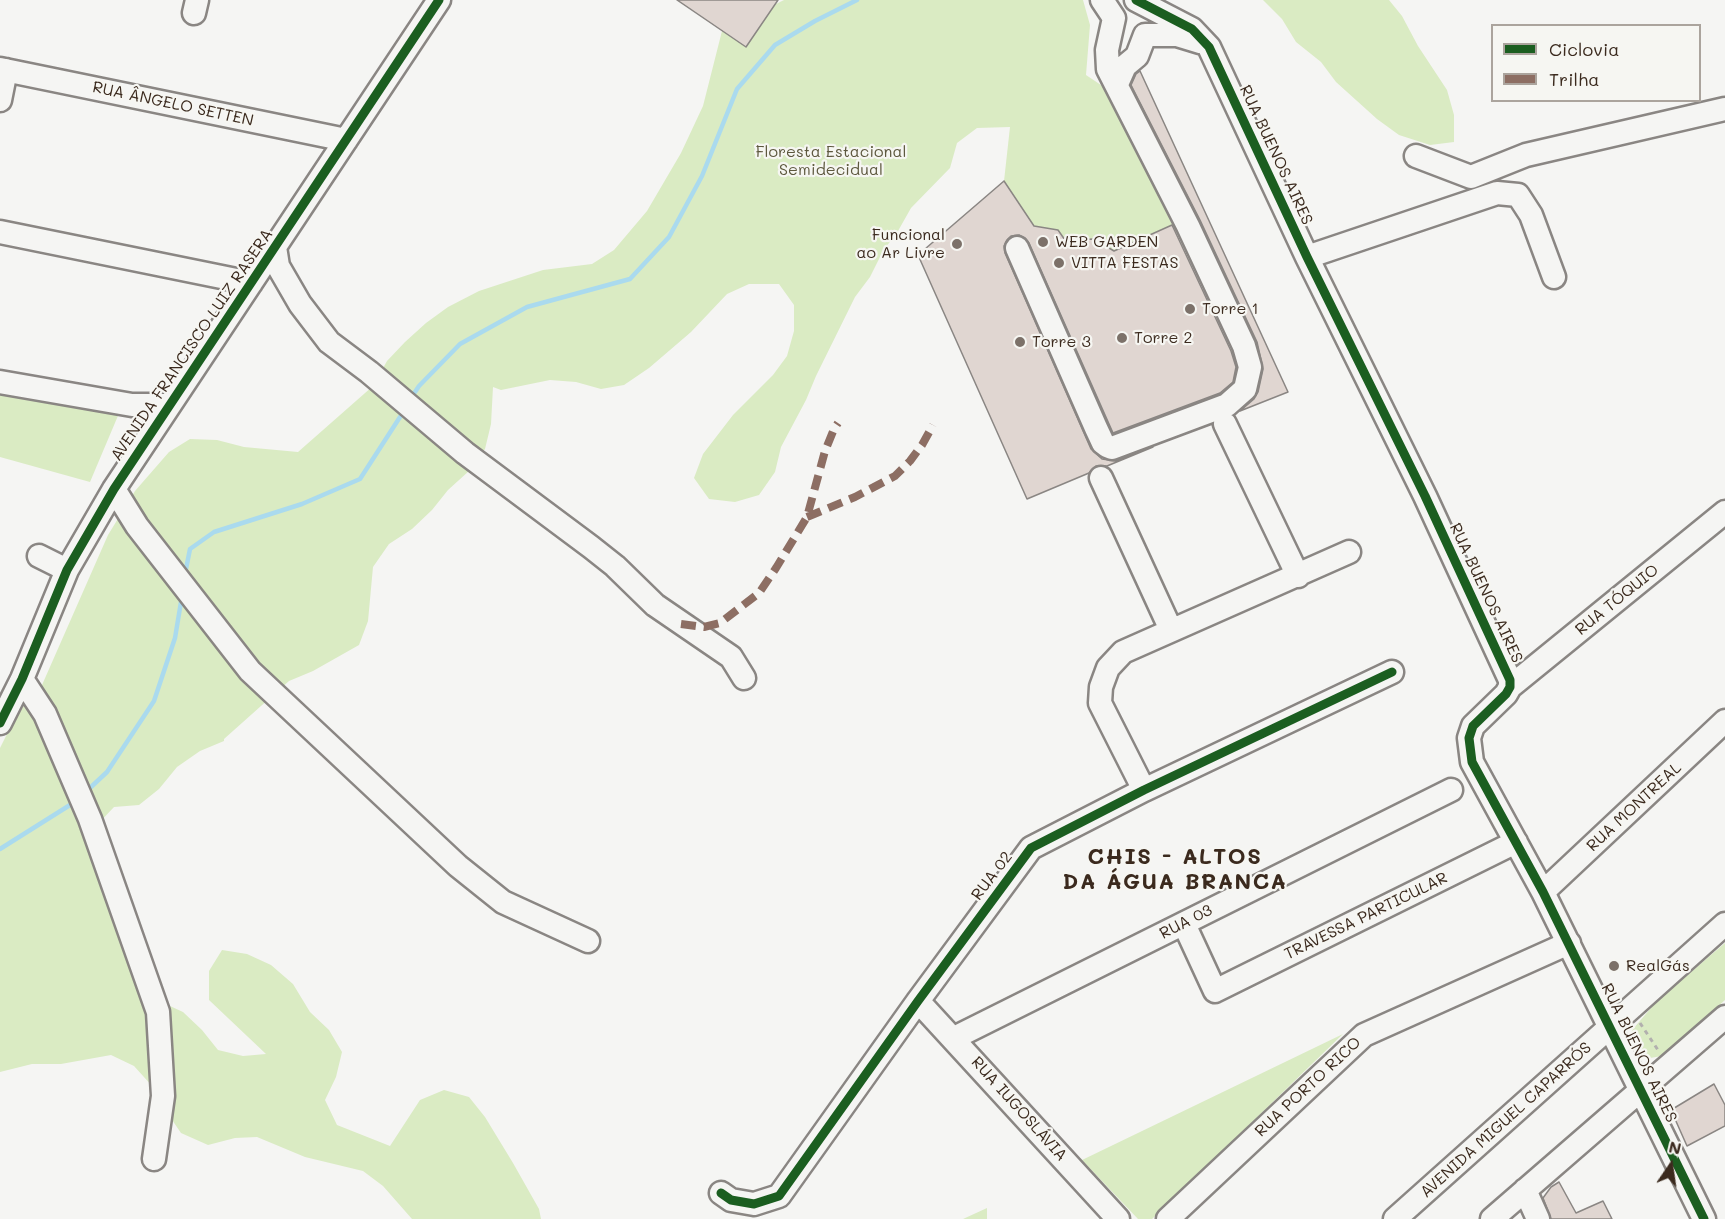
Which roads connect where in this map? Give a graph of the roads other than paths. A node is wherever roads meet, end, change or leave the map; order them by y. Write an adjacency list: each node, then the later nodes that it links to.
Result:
1 (439, 0): 10 (street, AVENIDA FRANCISCO LUIZ RASERA)
2 (1140, 3): 3 (street); 4 (street); 5 (street, RUA BUENOS AIRES)
3 (1108, 9): 4 (street); 7 (street)
4 (1145, 35): 5 (street); 7 (street)
5 (1209, 47): 15 (street, RUA BUENOS AIRES)
6 (3, 70): 8 (street); 10 (street, RUA ÂNGELO SETTEN)
7 (1117, 84): 14 (street)
8 (0, 100)
9 (1725, 110): 11 (street)
10 (346, 140): 13 (street, AVENIDA FRANCISCO LUIZ RASERA)
11 (1416, 156)
12 (0, 232): 17 (street)
13 (275, 247): 17 (street, AVENIDA FRANCISCO LUIZ RASERA); 30 (street)
14 (1017, 248)
15 (1307, 257): 16 (street); 32 (street, RUA BUENOS AIRES)
16 (1554, 277)
17 (251, 283): 19 (street, AVENIDA FRANCISCO LUIZ RASERA)
18 (0, 382): 19 (street)
19 (169, 405): 22 (street, AVENIDA FRANCISCO LUIZ RASERA)
20 (1225, 424): 27 (street)
21 (1101, 478): 28 (street)
22 (114, 489): 26 (street, AVENIDA FRANCISCO LUIZ RASERA); 41 (street)
23 (1725, 512): 32 (street, RUA TÓQUIO)
24 (1349, 552): 27 (street)
25 (39, 556): 26 (street)
26 (67, 570): 31 (street, AVENIDA FRANCISCO LUIZ RASERA)
27 (1298, 576): 28 (street)
28 (1171, 630): 35 (street)
29 (1392, 672): 35 (street, RUA 02)
30 (744, 678)
31 (22, 679): 34 (street, AVENIDA FRANCISCO LUIZ RASERA); 48 (street)
32 (1509, 687): 37 (street, RUA BUENOS AIRES)
33 (1725, 722): 38 (street, RUA MONTREAL)
34 (0, 723)
35 (1144, 790): 43 (street, RUA 02)
36 (1451, 790): 39 (street, RUA 03)
37 (1516, 842): 38 (street, RUA BUENOS AIRES); 39 (street, TRAVESSA PARTICULAR)
38 (1543, 892): 42 (street, RUA BUENOS AIRES)
39 (1184, 924): 46 (street, RUA 03)
40 (1725, 924): 45 (street, AVENIDA MIGUEL CAPARRÓS)
41 (588, 941)
42 (1569, 943): 45 (street, RUA BUENOS AIRES); 52 (street, RUA PORTO RICO)
43 (918, 1000): 46 (street, RUA IUGOSLÁVIA); 50 (street, RUA 02)
44 (1725, 1017): 47 (street)
45 (1610, 1027): 47 (street, RUA BUENOS AIRES); 53 (street, AVENIDA MIGUEL CAPARRÓS)
46 (954, 1038): 51 (street, RUA IUGOSLÁVIA)
47 (1642, 1091): 49 (street); 56 (street, RUA BUENOS AIRES)
48 (154, 1159)
49 (1525, 1190): 54 (street); 55 (street)
50 (721, 1193)
51 (1118, 1219)
52 (1168, 1219)
53 (1395, 1219)
54 (1492, 1219)
55 (1538, 1219)
56 (1704, 1219)

